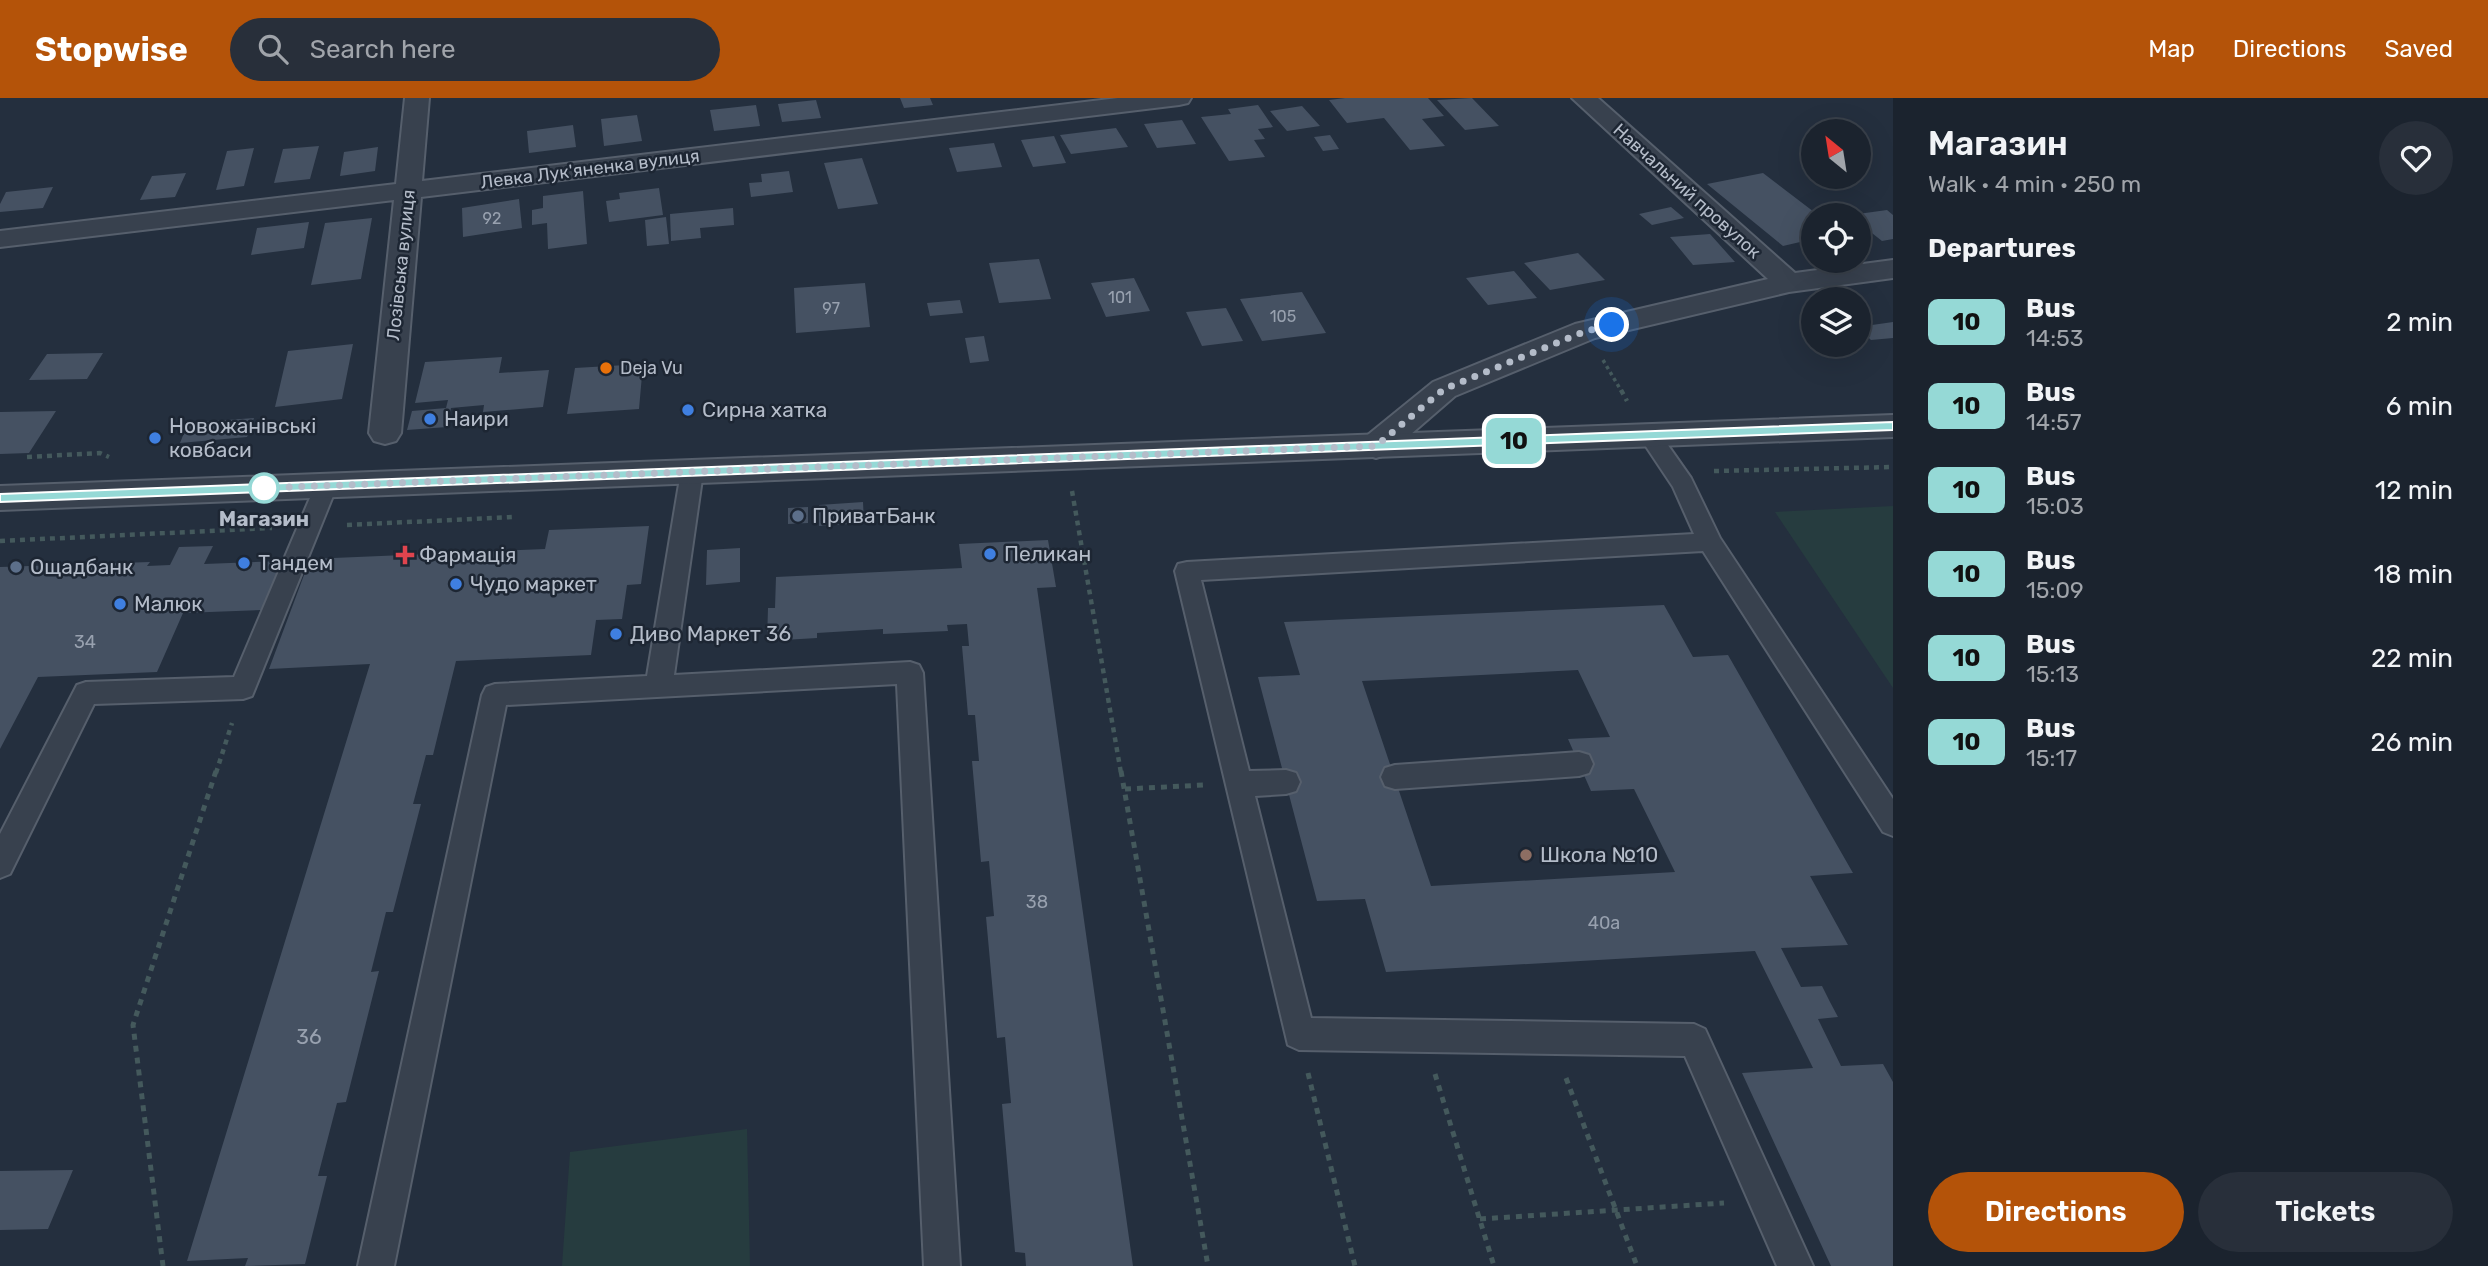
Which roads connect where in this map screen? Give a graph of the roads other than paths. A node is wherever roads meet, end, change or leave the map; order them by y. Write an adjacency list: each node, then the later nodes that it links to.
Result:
1 (417, 98): 4 (street, Лозівська вулиця)
2 (1179, 98): 4 (street, Левка Лук'яненка вулиця)
3 (1584, 98): 7 (street, Навчальний провулок)
4 (408, 191): 5 (street, Левка Лук'яненка вулиця); 9 (street, Лозівська вулиця)
5 (0, 239)
6 (1893, 269): 7 (street)
7 (1789, 283): 11 (street)
8 (1893, 426): 10 (street)
9 (384, 433)
10 (1650, 436): 11 (street); 15 (lane)
11 (1376, 446): 12 (street)
12 (692, 472): 13 (street); 16 (lane)
13 (326, 486): 14 (street); 22 (lane)
14 (0, 498)
15 (1710, 542): 20 (lane); 21 (lane)
16 (659, 686): 23 (lane); 24 (lane)
17 (1579, 764): 18 (lane)
18 (1395, 777)
19 (1286, 782): 20 (lane)
20 (1238, 784): 25 (lane)
21 (1893, 823)
22 (0, 864)
23 (376, 1266)
24 (942, 1266)
25 (1795, 1266)

